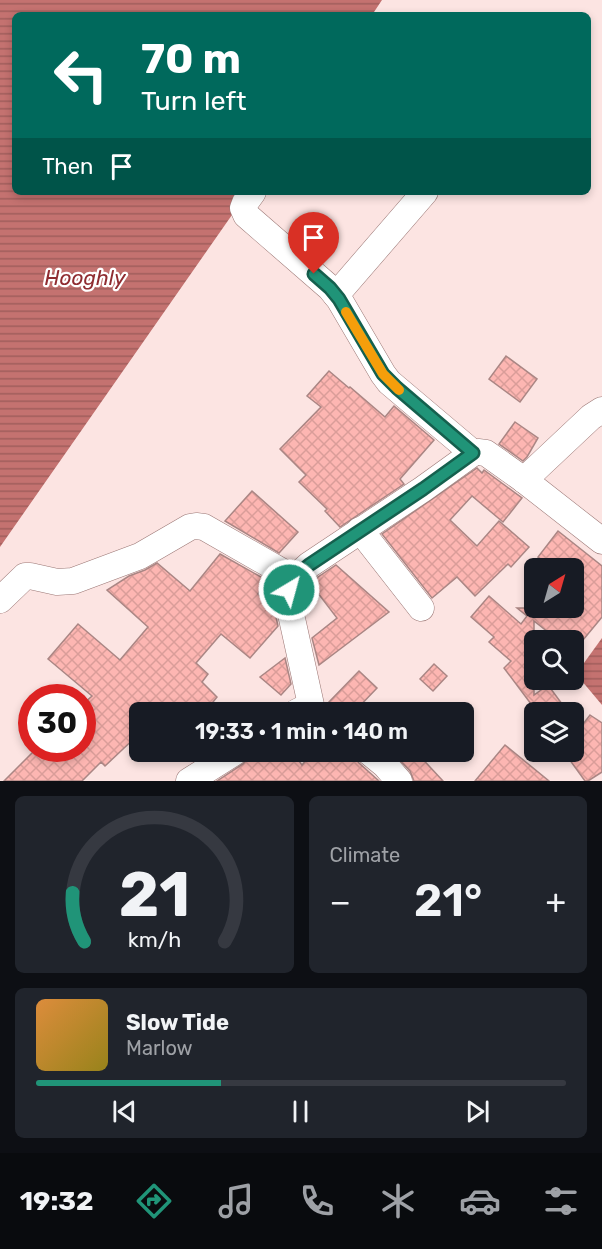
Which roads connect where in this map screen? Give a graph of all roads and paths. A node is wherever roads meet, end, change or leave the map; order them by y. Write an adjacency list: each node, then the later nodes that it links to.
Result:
1 (251, 195): 3 (street)
2 (422, 195): 3 (street)
3 (336, 295): 5 (street)
4 (602, 410): 6 (street)
5 (473, 453): 6 (street); 7 (street)
6 (524, 480): 8 (street)
7 (360, 530): 9 (street); 11 (street)
8 (602, 541)
9 (295, 579): 10 (street); 12 (street)
10 (0, 600)
11 (421, 608)
12 (309, 702)
13 (219, 762): 15 (street)
14 (379, 762): 16 (street)
15 (189, 781)
16 (399, 781)

